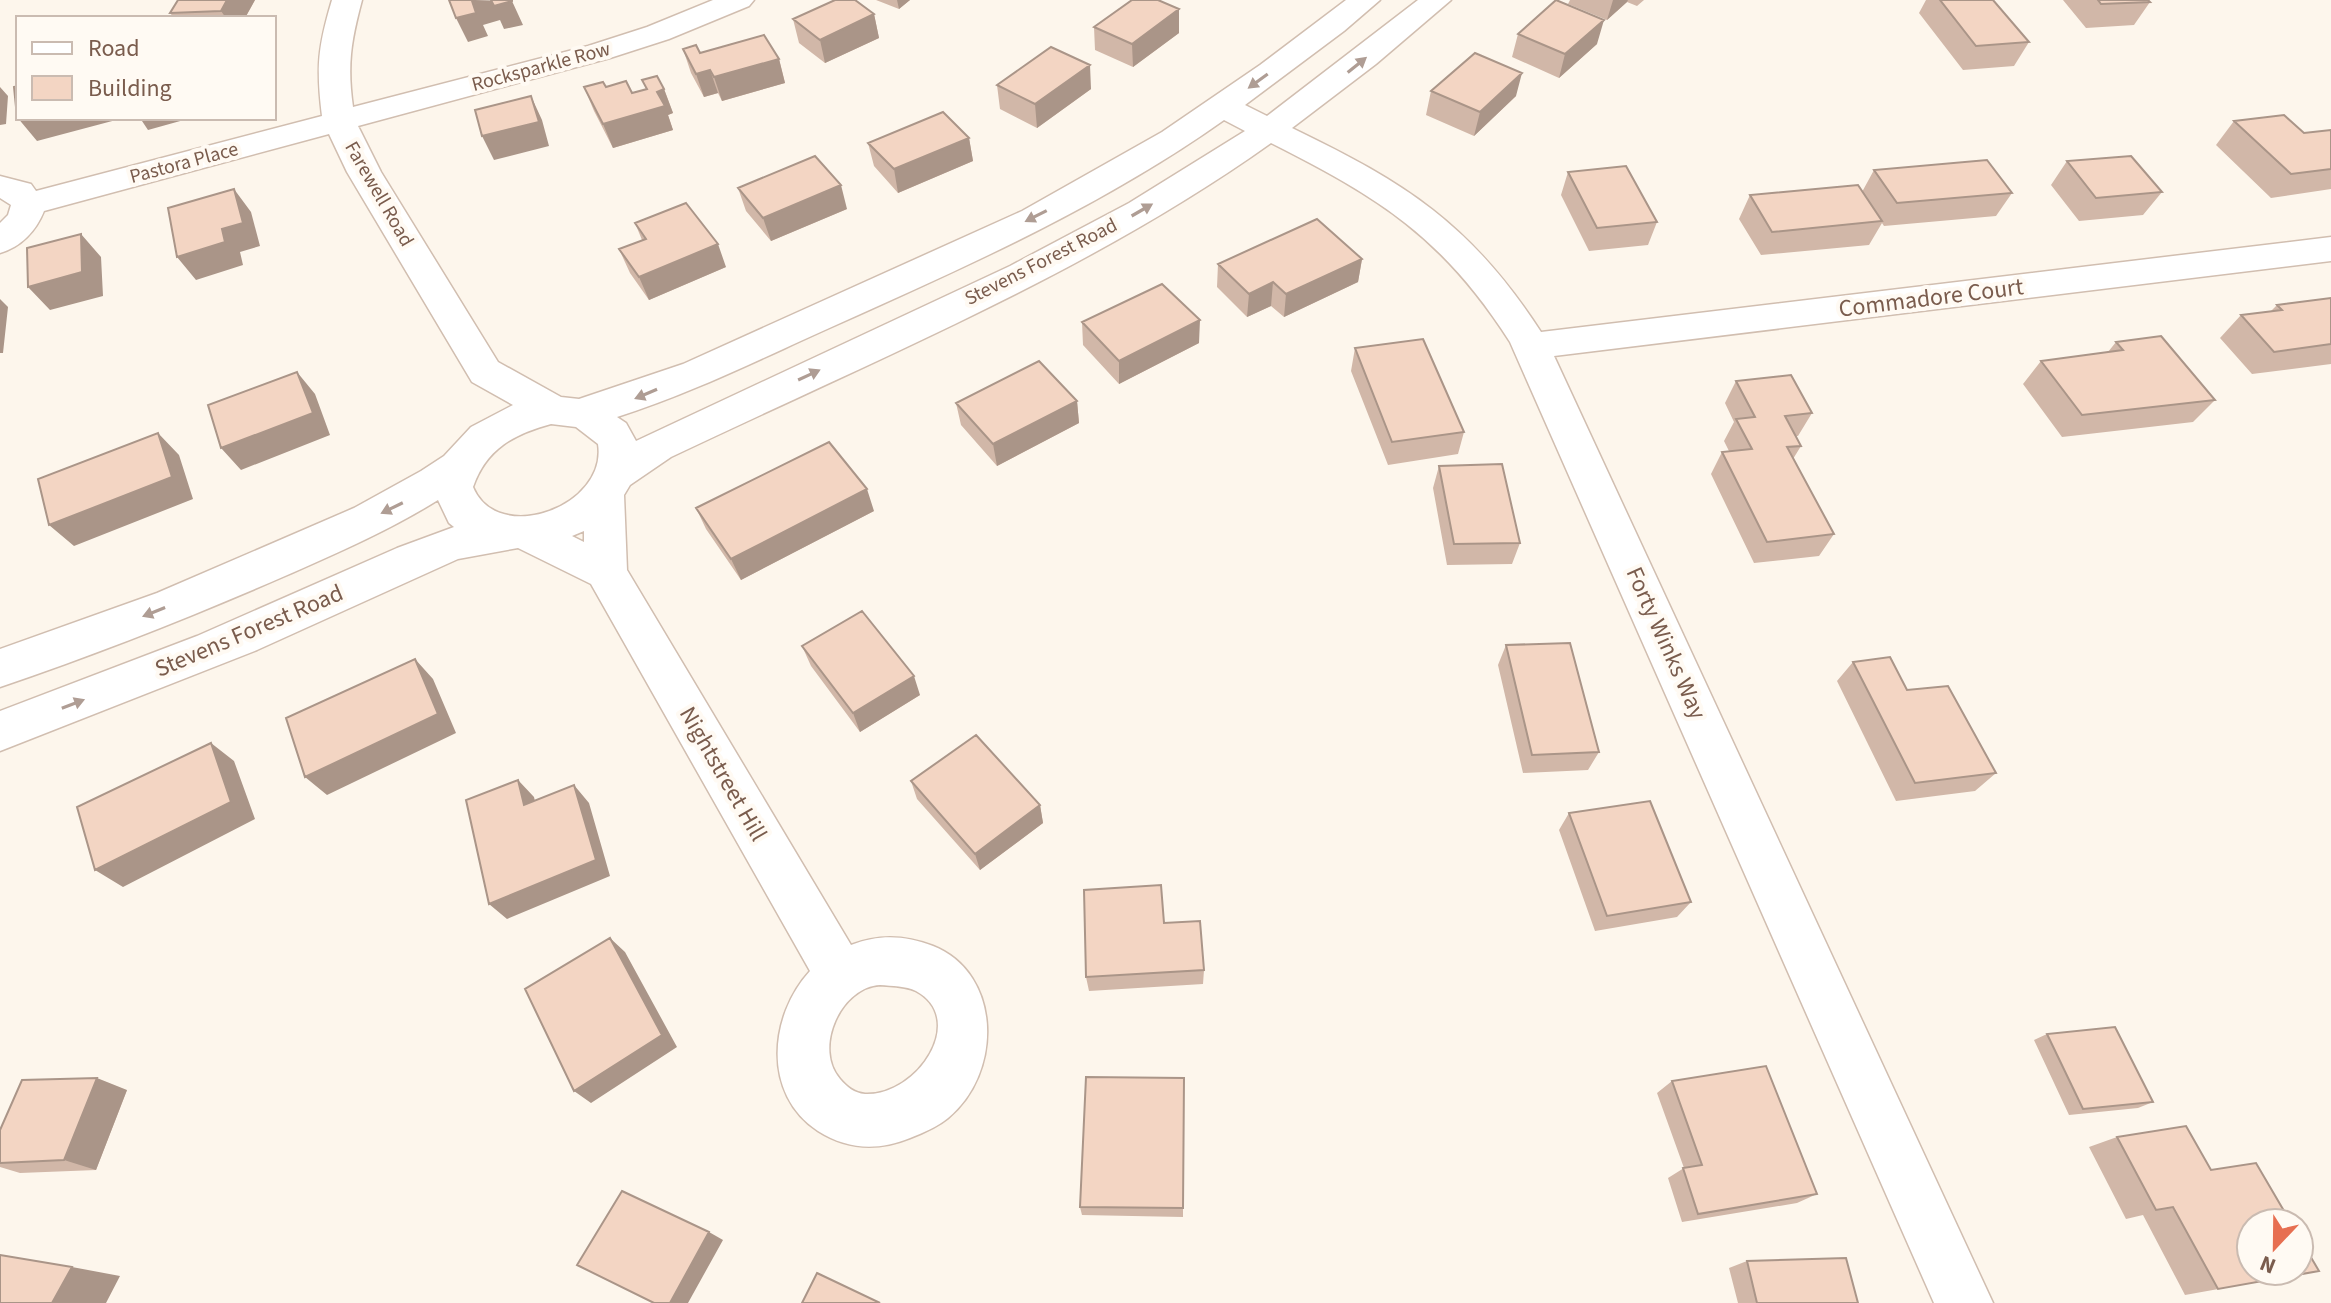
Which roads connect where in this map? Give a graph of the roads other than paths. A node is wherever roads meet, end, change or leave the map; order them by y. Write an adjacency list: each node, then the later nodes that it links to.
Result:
1 (347, 0): 6 (street, Farewell Road)
2 (739, 0): 6 (street, Rocksparkle Row)
3 (1365, 0): 5 (street, Stevens Forest Road, one-way to 5)
4 (1436, 0): 7 (street, Stevens Forest Road, one-way to 4)
5 (1222, 107): 7 (street, Forty Winks Way); 13 (street, Stevens Forest Road, one-way to 13)
6 (339, 121): 8 (street, Pastora Place); 12 (street, Farewell Road)
7 (1270, 131): 11 (street, Forty Winks Way); 15 (street, Stevens Forest Road, one-way to 7)
8 (14, 196): 9 (street, Pastora Place)
9 (0, 241)
10 (2331, 249): 11 (street, Commadore Court)
11 (1531, 346): 21 (street, Forty Winks Way)
12 (485, 372): 13 (street, Farewell Road); 14 (street)
13 (567, 412): 14 (street, Stevens Forest Road); 15 (street)
14 (465, 457): 16 (street); 18 (street, Stevens Forest Road, one-way to 18)
15 (610, 484): 16 (street, Stevens Forest Road); 17 (street)
16 (513, 533): 17 (street); 19 (street, Stevens Forest Road, one-way to 16)
17 (606, 572): 20 (street, Nightstreet Hill)
18 (0, 668)
19 (0, 731)
20 (840, 975)
21 (1964, 1303)

